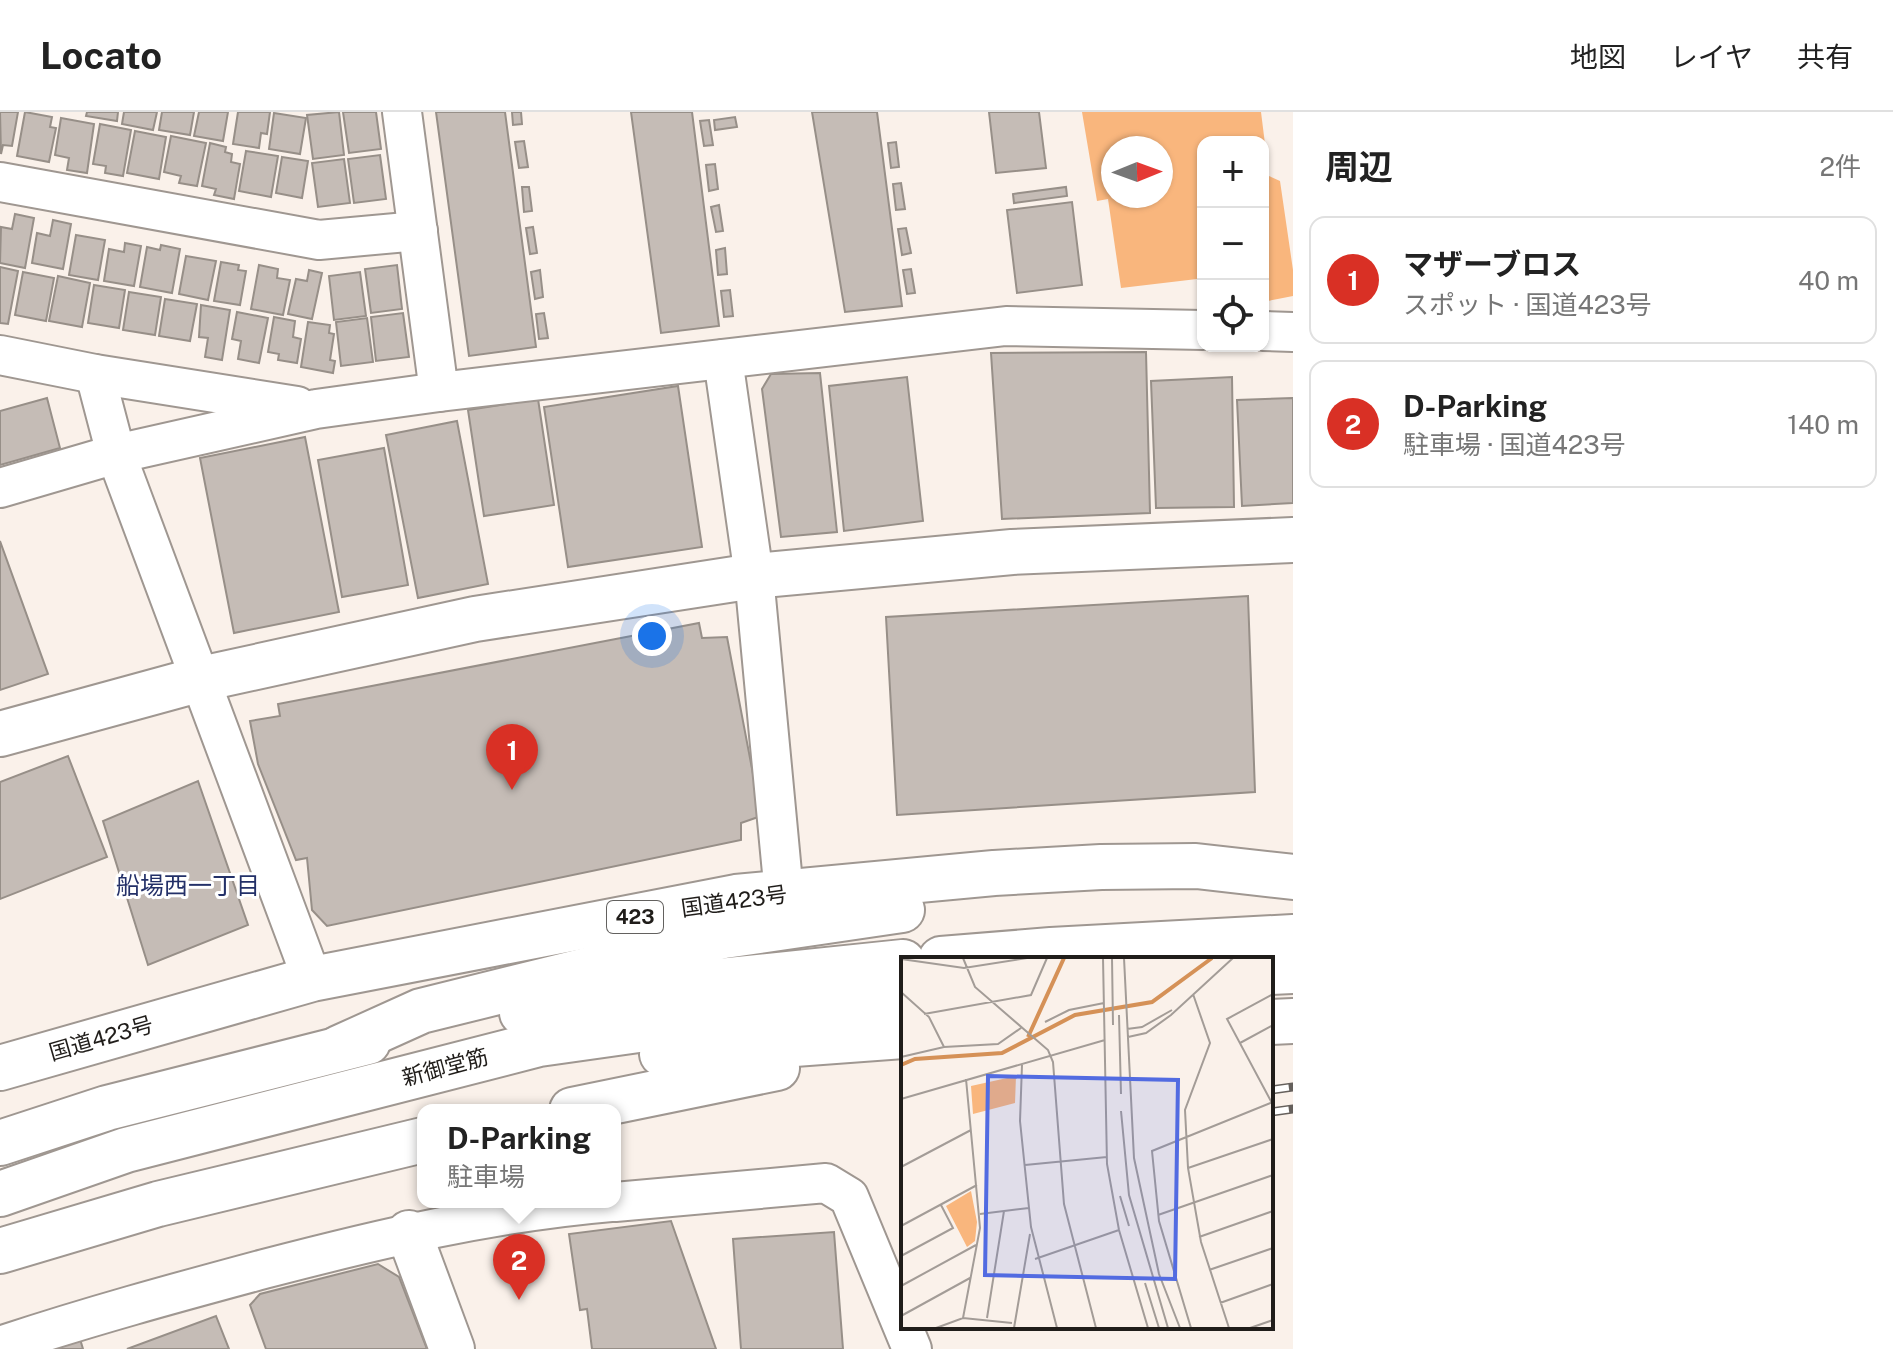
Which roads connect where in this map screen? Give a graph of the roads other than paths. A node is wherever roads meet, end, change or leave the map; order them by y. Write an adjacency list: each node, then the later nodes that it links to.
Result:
1 (402, 112): 3 (street)
2 (0, 182): 3 (street)
3 (418, 231): 10 (street)
4 (1197, 330): 8 (street)
5 (1269, 331): 6 (street)
6 (1293, 332)
7 (0, 355): 9 (street)
8 (723, 359): 10 (street); 15 (street)
9 (95, 374): 11 (street); 12 (street)
10 (439, 392): 11 (street)
11 (316, 409): 12 (street)
12 (116, 454): 13 (street); 16 (street)
13 (0, 488)
14 (1293, 540): 15 (main road)
15 (754, 576): 16 (main road); 19 (street)
16 (201, 679): 17 (main road); 25 (street)
17 (0, 734)
18 (1289, 878): 19 (main road, 国道423号 / 423); 30 (main road)
19 (784, 894): 25 (main road, 国道423号 / 423)
20 (1293, 937): 21 (main road)
21 (965, 957)
22 (901, 962): 30 (main road, 新御堂筋)
23 (1293, 971): 24 (main road)
24 (1273, 972)
25 (312, 979): 32 (main road, 国道423号 / 423)
26 (901, 996): 33 (main road, 新御堂筋)
27 (1293, 1021): 28 (main road)
28 (1273, 1022)
29 (901, 1036): 33 (main road)
30 (339, 1048): 36 (main road, 新御堂筋)
31 (901, 1056): 34 (main road)
32 (0, 1068)
33 (355, 1091): 37 (main road, 新御堂筋)
34 (601, 1104)
35 (417, 1141): 41 (main road)
36 (0, 1143)
37 (0, 1194)
38 (621, 1201): 42 (street)
39 (538, 1208): 40 (street)
40 (409, 1233): 44 (street); 45 (main road)
41 (0, 1251)
42 (901, 1322)
43 (904, 1329): 46 (street)
44 (0, 1346)
45 (452, 1349)
46 (912, 1349)

